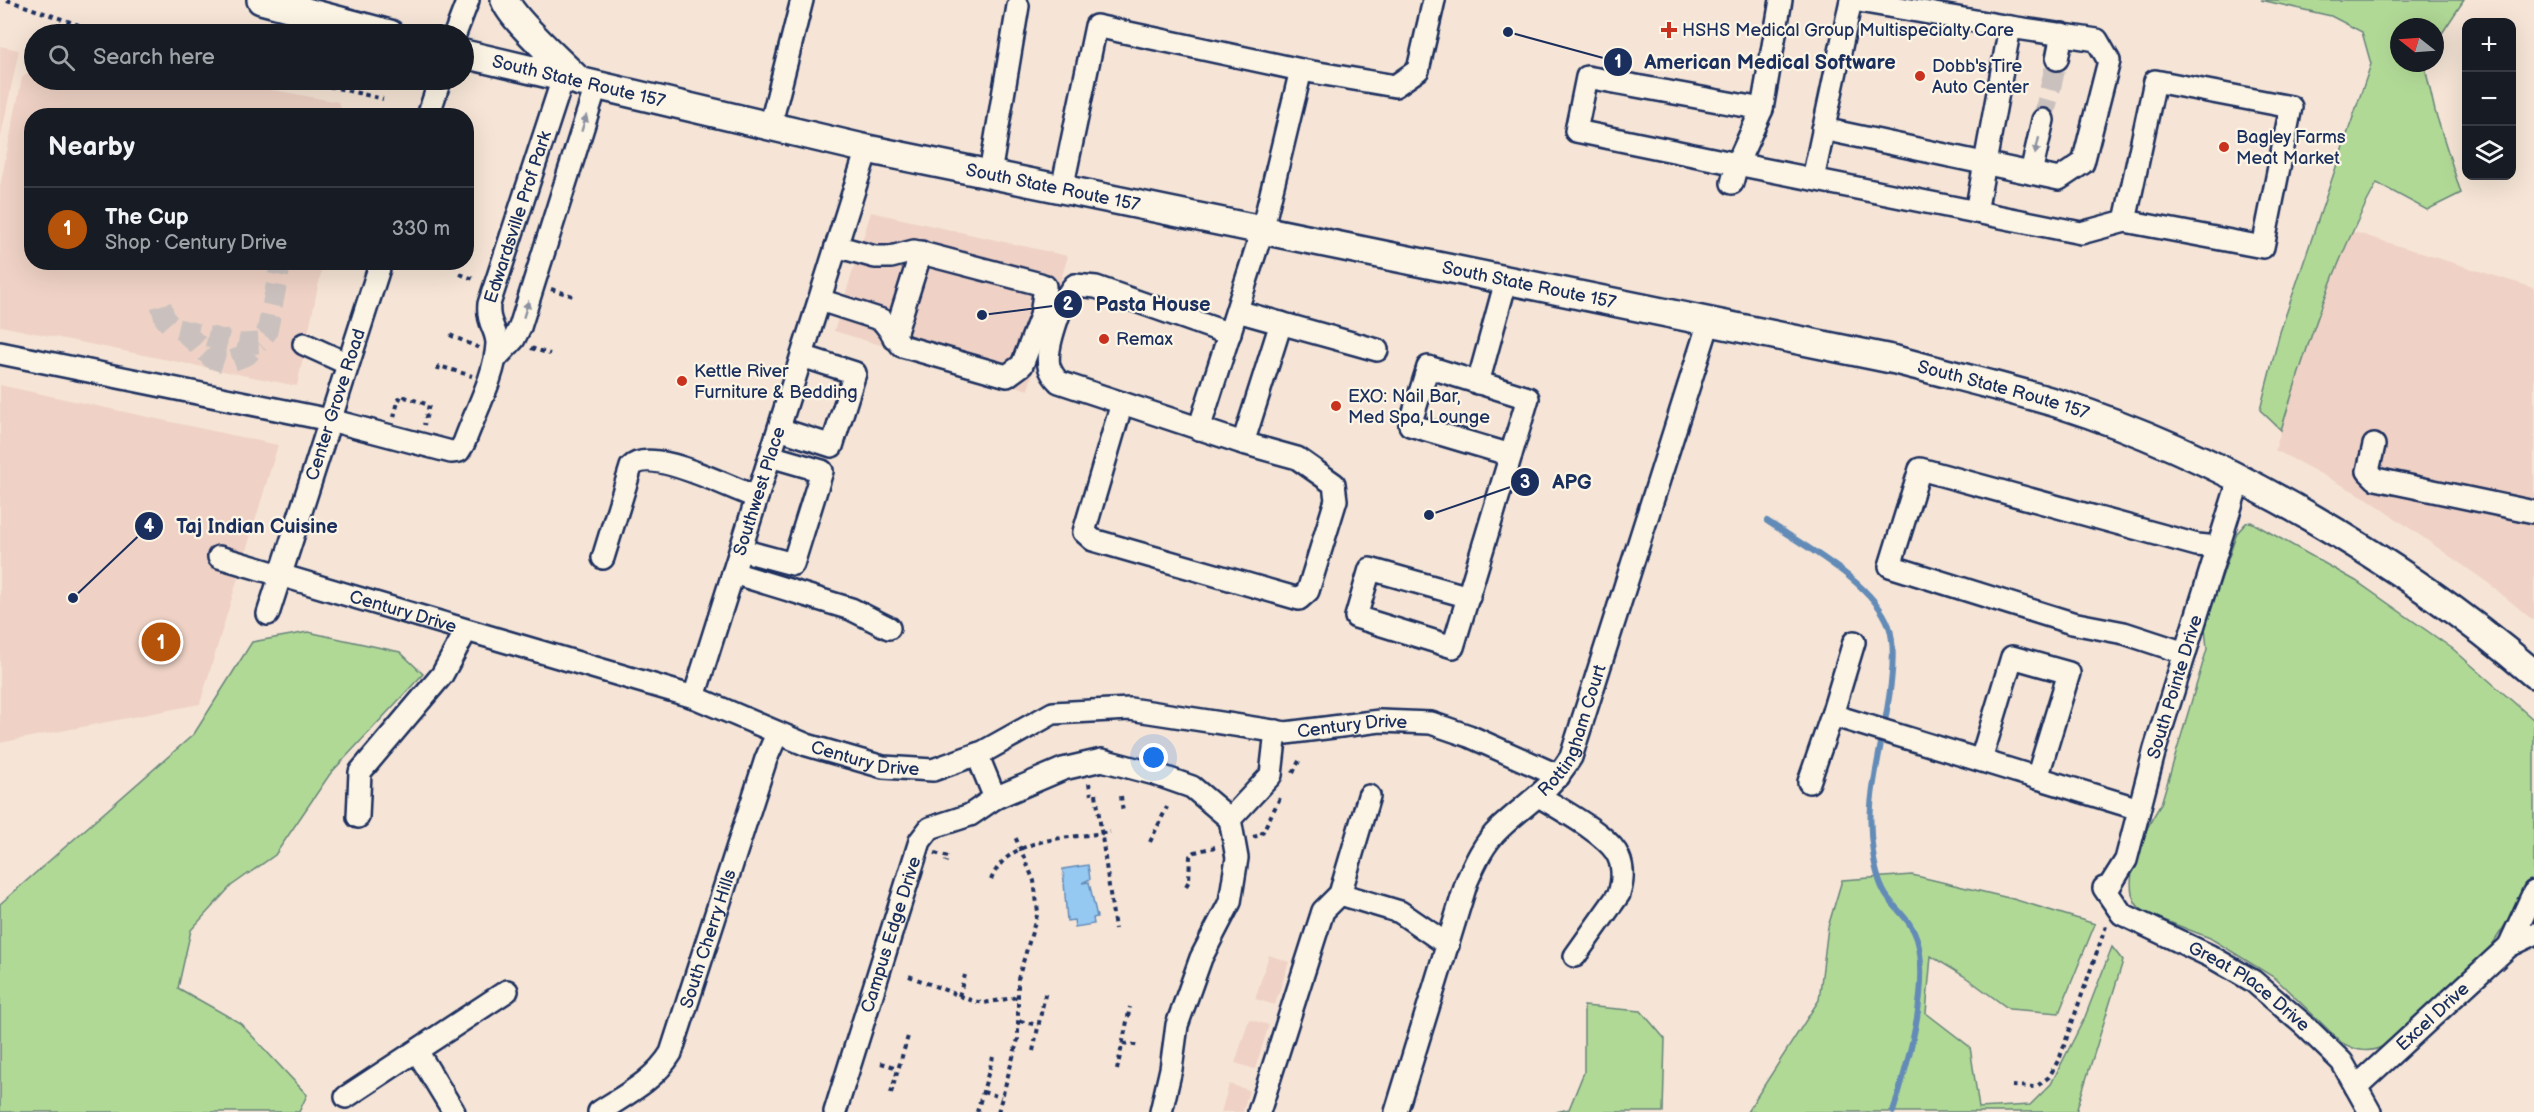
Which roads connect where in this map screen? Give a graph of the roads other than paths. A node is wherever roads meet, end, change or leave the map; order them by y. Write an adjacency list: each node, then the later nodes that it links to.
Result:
1 (261, 0): 9 (main road)
2 (468, 0): 10 (street)
3 (506, 0): 16 (main road)
4 (802, 0): 21 (street)
5 (1434, 0): 15 (street)
6 (1781, 0): 19 (street)
7 (1852, 0): 11 (street); 22 (street)
8 (1018, 6): 26 (street)
9 (352, 24)
10 (459, 24)
11 (2010, 27): 12 (street); 24 (street)
12 (2062, 34): 14 (street); 25 (street)
13 (474, 56): 16 (main road, South State Route 157)
14 (2057, 59)
15 (1301, 70): 29 (street); 32 (street)
16 (579, 82): 21 (main road, South State Route 157); 46 (street, Edwardsville Prof Park, one-way to 16); 46 (street, Edwardsville Prof Park)
17 (437, 90): 18 (street)
18 (431, 108)
19 (1762, 109): 27 (street); 27 (street)
20 (2043, 120): 25 (street, one-way to 25)
21 (770, 127): 23 (main road, South State Route 157)
22 (1823, 129): 24 (street); 28 (street)
23 (867, 149): 26 (main road, South State Route 157); 33 (street, Southwest Place)
24 (1986, 161): 25 (street); 30 (street)
25 (2031, 172)
26 (990, 174): 29 (main road, South State Route 157)
27 (1734, 174): 28 (street)
28 (1813, 179): 30 (street)
29 (1062, 189): 32 (main road, South State Route 157)
30 (1976, 212): 31 (street)
31 (2125, 221): 31 (street)
32 (1262, 231): 36 (main road, South State Route 157); 38 (street)
33 (836, 246): 34 (street); 37 (street, Southwest Place)
34 (921, 252): 42 (street); 42 (street)
35 (378, 270): 48 (street, Center Grove Road)
36 (1506, 281): 39 (main road, South State Route 157); 49 (street)
37 (820, 300): 42 (street); 47 (street, Southwest Place)
38 (1237, 311): 40 (street); 41 (street)
39 (1709, 322): 58 (main road, South State Route 157); 80 (street, Rottingham Court)
40 (1281, 323): 44 (street); 54 (street)
41 (1230, 334): 50 (street); 53 (street)
42 (894, 338)
43 (304, 344): 48 (street)
44 (1377, 350)
45 (0, 352): 51 (street)
46 (496, 355): 51 (street, Edwardsville Prof Park)
47 (802, 356): 52 (street, Southwest Place); 52 (street)
48 (348, 364): 51 (street, Center Grove Road)
49 (1478, 383): 56 (street); 56 (street)
50 (1122, 404): 53 (street); 54 (street)
51 (330, 420): 66 (street, Center Grove Road)
52 (779, 429): 57 (street, Southwest Place)
53 (1199, 429): 54 (street)
54 (1243, 442)
55 (2374, 445): 60 (street)
56 (1511, 455): 67 (street)
57 (770, 456): 59 (street, Southwest Place); 62 (street)
58 (2239, 480): 61 (street, South Pointe Drive); 73 (main road, South State Route 157)
59 (757, 497): 62 (street, Southwest Place); 64 (street)
60 (2534, 512)
61 (2218, 548): 72 (street, South Pointe Drive); 72 (street)
62 (741, 550): 65 (street, Southwest Place)
63 (219, 557): 66 (street, Century Drive)
64 (603, 558)
65 (733, 573): 69 (street); 74 (street, Southwest Place)
66 (280, 574): 68 (street, Center Grove Road); 70 (street, Century Drive)
67 (1469, 597): 67 (street)
68 (268, 614)
69 (888, 628)
70 (466, 631): 74 (street, Century Drive); 87 (street)
71 (1854, 642): 75 (street)
72 (2185, 653): 86 (street, South Pointe Drive)
73 (2534, 674)
74 (694, 697): 77 (street, Century Drive)
75 (1832, 715): 79 (street); 82 (street)
76 (1276, 731): 78 (street, Century Drive); 80 (street, Century Drive); 88 (street)
77 (777, 734): 78 (street, Century Drive); 101 (street, South Cherry Hills)
78 (977, 754): 85 (street)
79 (1981, 760): 81 (street); 81 (street)
80 (1559, 776): 84 (street, Rottingham Court)
81 (2037, 778): 86 (street)
82 (1809, 782)
83 (1369, 796): 90 (street)
84 (1539, 796): 93 (street, Rottingham Court); 95 (street)
85 (995, 798): 88 (street, Campus Edge Drive); 102 (street, Campus Edge Drive)
86 (2139, 809): 91 (street, South Pointe Drive)
87 (358, 817)
88 (1230, 819): 103 (street)
89 (2534, 892): 94 (street, Excel Drive)
90 (1340, 894): 93 (street); 104 (street)
91 (2109, 896): 98 (street, Great Place Drive)
92 (2534, 934): 94 (street, Excel Drive)
93 (1448, 945): 105 (street, Rottingham Court)
94 (2509, 946): 98 (street, Excel Drive)
95 (1575, 956)
96 (507, 991): 97 (street)
97 (417, 1051): 99 (street); 100 (street)
98 (2356, 1087): 106 (street, Great Place Drive)
99 (345, 1097)
100 (454, 1112)
101 (599, 1112)
102 (835, 1112)
103 (1161, 1112)
104 (1259, 1112)
105 (1396, 1112)
106 (2370, 1112)

